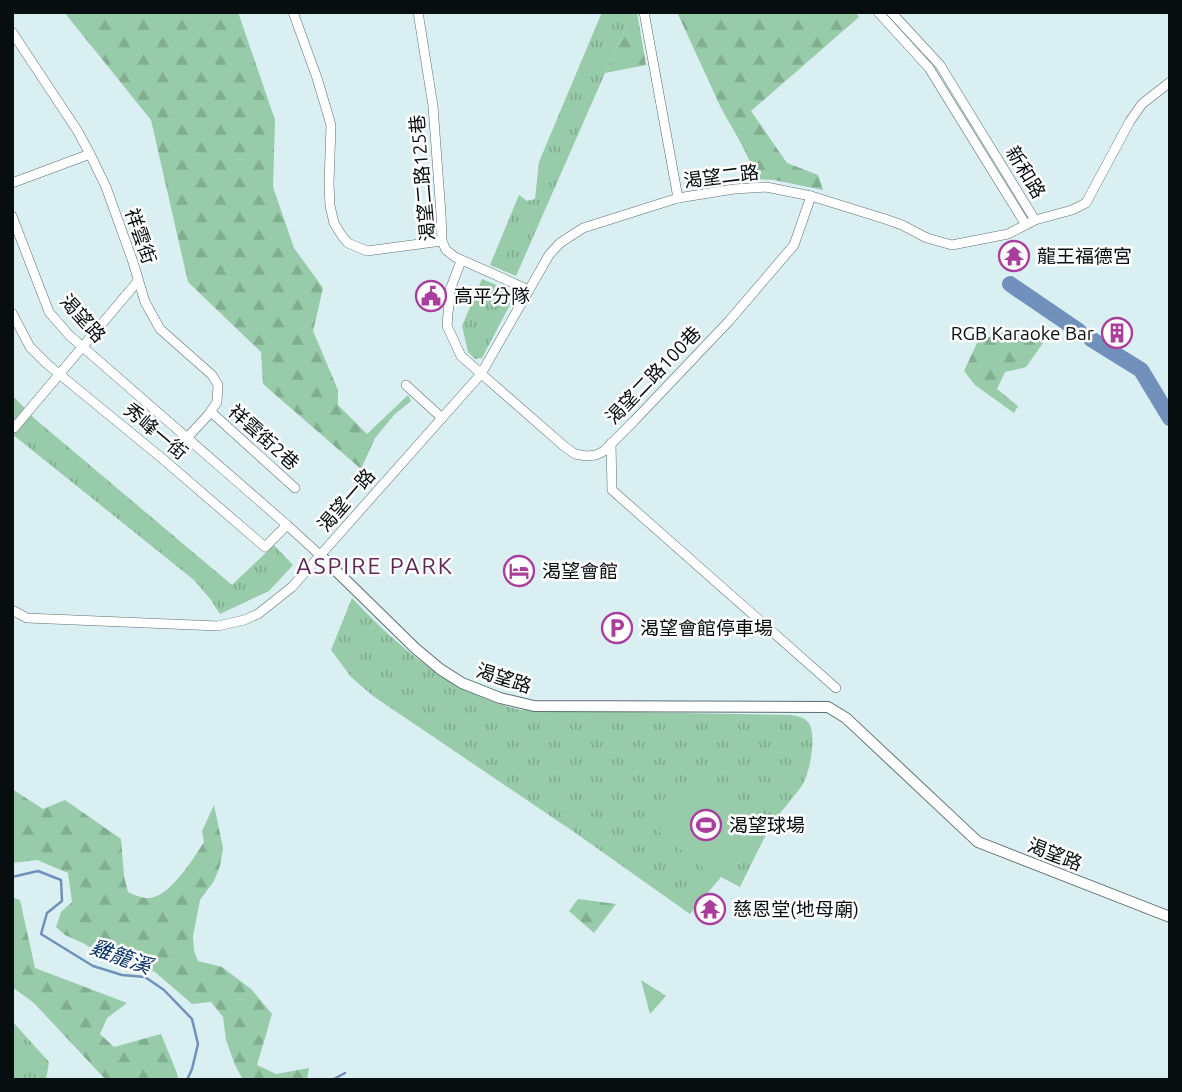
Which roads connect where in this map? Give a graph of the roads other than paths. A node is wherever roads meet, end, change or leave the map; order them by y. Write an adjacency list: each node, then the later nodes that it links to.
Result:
1 (293, 12): 14 (street)
2 (418, 12): 14 (street, 渴望二路125巷)
3 (644, 12): 11 (street)
4 (878, 12): 13 (street, 新和路)
5 (891, 12): 13 (street, 新和路)
6 (12, 32): 8 (street, 祥雲街)
7 (1170, 82): 13 (street, 新和路)
8 (90, 154): 9 (street); 16 (street, 祥雲街)
9 (12, 183)
10 (811, 196): 11 (street, 渴望二路); 13 (street, 渴望二路); 27 (street, 渴望二路100巷)
11 (678, 198): 17 (street, 渴望二路)
12 (12, 216): 19 (street, 渴望路)
13 (1030, 223)
14 (442, 241): 15 (street, 渴望二路125巷)
15 (461, 261): 17 (street, 渴望二路125巷); 21 (street, 渴望二路100巷)
16 (138, 281): 19 (street); 23 (street, 祥雲街)
17 (529, 290): 21 (street, 渴望二路)
18 (12, 313): 20 (street, 秀峰一街)
19 (83, 347): 20 (street); 26 (street, 渴望路)
20 (60, 374): 25 (street); 29 (street, 秀峰一街)
21 (481, 374): 24 (street, 渴望一路); 27 (street, 渴望二路100巷)
22 (406, 385): 24 (street)
23 (211, 411): 26 (street); 28 (street, 祥雲街2巷)
24 (442, 418): 30 (street, 渴望一路)
25 (14, 428)
26 (187, 438): 29 (street, 渴望路)
27 (611, 443): 34 (street)
28 (295, 488)
29 (287, 525): 30 (street, 渴望路)
30 (321, 556): 33 (street, 渴望一路); 35 (street, 渴望路)
31 (18, 610): 33 (street, 渴望一路)
32 (89, 610): 33 (street)
33 (81, 620)
34 (836, 688)
35 (1170, 917)

